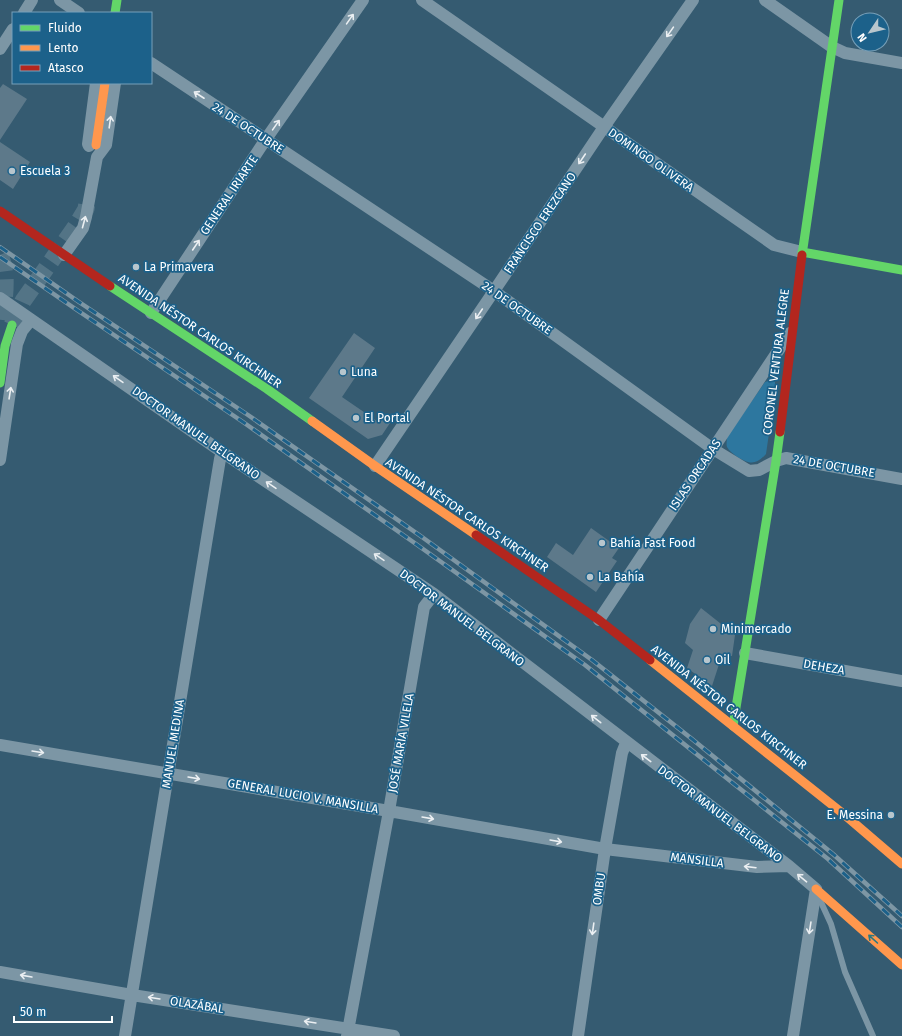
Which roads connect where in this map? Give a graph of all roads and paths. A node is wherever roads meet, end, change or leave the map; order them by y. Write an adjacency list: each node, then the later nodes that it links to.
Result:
1 (32, 0): 8 (street)
2 (60, 0): 9 (street)
3 (363, 0): 19 (street, GENERAL IRIARTE, one-way to 3)
4 (422, 0): 18 (street, DOMINGO OLIVERA)
5 (693, 0): 18 (street, FRANCISCO EREZCANO, one-way to 18)
6 (764, 0): 11 (street)
7 (839, 0): 11 (main road, CORONEL VENTURA ALEGRE)
8 (25, 12)
9 (78, 12)
10 (12, 31): 12 (street)
11 (832, 47): 13 (street); 22 (main road, CORONEL VENTURA ALEGRE)
12 (0, 49)
13 (902, 63)
14 (152, 64): 19 (street, 24 DE OCTUBRE, one-way to 14)
15 (96, 84): 20 (street)
16 (105, 84): 20 (main road)
17 (115, 84): 20 (street, one-way to 17)
18 (604, 127): 22 (street, DOMINGO OLIVERA); 25 (street, FRANCISCO EREZCANO, one-way to 25)
19 (266, 139): 25 (street, 24 DE OCTUBRE); 27 (street, GENERAL IRIARTE, one-way to 19)
20 (97, 151): 23 (street, one-way to 20)
21 (0, 211): 23 (main road, AVENIDA NÉSTOR CARLOS KIRCHNER)
22 (802, 252): 24 (main road, DOMINGO OLIVERA); 30 (main road, CORONEL VENTURA ALEGRE)
23 (64, 255): 27 (main road, AVENIDA NÉSTOR CARLOS KIRCHNER)
24 (902, 270)
25 (494, 291): 32 (street, 24 DE OCTUBRE); 36 (street, FRANCISCO EREZCANO, one-way to 36)
26 (0, 298): 28 (street, DOCTOR MANUEL BELGRANO)
27 (151, 312): 36 (main road, AVENIDA NÉSTOR CARLOS KIRCHNER)
28 (31, 320): 33 (street, DOCTOR MANUEL BELGRANO, one-way to 28); 34 (street, one-way to 28)
29 (12, 325): 31 (main road)
30 (792, 330): 32 (street, ISLAS ORCADAS); 35 (main road, CORONEL VENTURA ALEGRE)
31 (0, 384)
32 (713, 449): 35 (street, 24 DE OCTUBRE); 39 (street, ISLAS ORCADAS)
33 (222, 452): 38 (street, DOCTOR MANUEL BELGRANO, one-way to 33); 45 (street, MANUEL MEDINA)
34 (0, 460)
35 (776, 461): 37 (street, 24 DE OCTUBRE); 40 (main road, CORONEL VENTURA ALEGRE)
36 (375, 466): 39 (main road, AVENIDA NÉSTOR CARLOS KIRCHNER)
37 (902, 479)
38 (434, 594): 43 (street, DOCTOR MANUEL BELGRANO, one-way to 38); 46 (street, JOSÉ MARÍA VILELA)
39 (599, 620): 42 (main road, AVENIDA NÉSTOR CARLOS KIRCHNER)
40 (745, 654): 41 (street, DEHEZA); 42 (main road, CORONEL VENTURA ALEGRE)
41 (902, 681)
42 (734, 726): 48 (main road, AVENIDA NÉSTOR CARLOS KIRCHNER)
43 (626, 743): 47 (street, OMBU); 49 (street, DOCTOR MANUEL BELGRANO, one-way to 43)
44 (0, 745): 45 (street, GENERAL LUCIO V. MANSILLA, one-way to 45)
45 (168, 774): 46 (street, GENERAL LUCIO V. MANSILLA, one-way to 46); 53 (street, MANUEL MEDINA)
46 (389, 811): 47 (street, GENERAL LUCIO V. MANSILLA, one-way to 47); 54 (street, JOSÉ MARÍA VILELA)
47 (605, 849): 49 (street, MANSILLA, one-way to 47); 57 (street, OMBU, one-way to 57)
48 (902, 864)
49 (789, 866): 50 (street, DOCTOR MANUEL BELGRANO, one-way to 49)
50 (816, 889): 51 (main road, DOCTOR MANUEL BELGRANO, one-way to 50); 58 (street, one-way to 58); 59 (lane)
51 (902, 965)
52 (0, 972): 53 (street, OLAZÁBAL, one-way to 52)
53 (132, 995): 54 (street, OLAZÁBAL, one-way to 53); 55 (street, MANUEL MEDINA)
54 (348, 1032): 56 (street, OLAZÁBAL)
55 (125, 1036)
56 (394, 1036)
57 (578, 1036)
58 (793, 1036)
59 (873, 1036)

